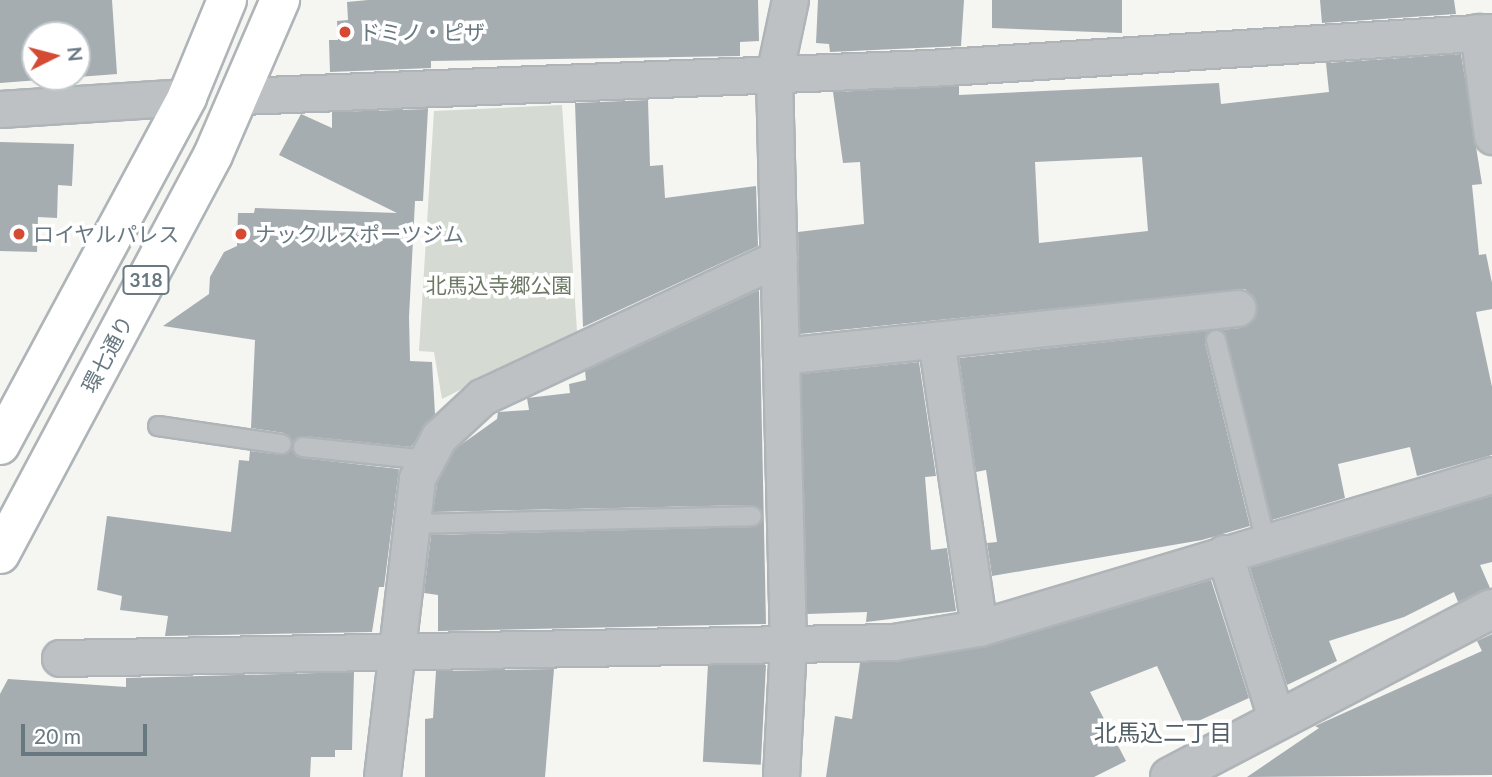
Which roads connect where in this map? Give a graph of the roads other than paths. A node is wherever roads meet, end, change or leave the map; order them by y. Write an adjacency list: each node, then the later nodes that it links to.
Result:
1 (227, 0): 7 (main road, 318)
2 (280, 0): 6 (main road, 環七通り / 318)
3 (790, 0): 5 (street)
4 (1485, 32): 5 (street); 9 (street)
5 (774, 75): 6 (street); 10 (street)
6 (241, 96): 24 (main road, 環七通り / 318)
7 (187, 97): 8 (street); 15 (main road, 318)
8 (0, 109)
9 (1492, 136)
10 (779, 258): 14 (street); 19 (street)
11 (1237, 309): 12 (street)
12 (936, 340): 14 (street); 27 (street)
13 (1216, 340): 23 (lane)
14 (781, 356): 28 (street)
15 (5, 425)
16 (158, 426): 17 (lane)
17 (282, 444)
18 (303, 447): 19 (lane)
19 (427, 460): 22 (street)
20 (1492, 475): 23 (street)
21 (752, 516): 22 (lane)
22 (412, 524): 29 (street)
23 (1266, 542): 25 (street)
24 (0, 554)
25 (1224, 554): 27 (street); 31 (street)
26 (1492, 608): 31 (street)
27 (979, 628): 28 (street)
28 (788, 645): 29 (street); 33 (street)
29 (397, 651): 30 (street); 32 (street)
30 (60, 658)
31 (1277, 721): 34 (street)
32 (382, 777)
33 (781, 777)
34 (1170, 777)

